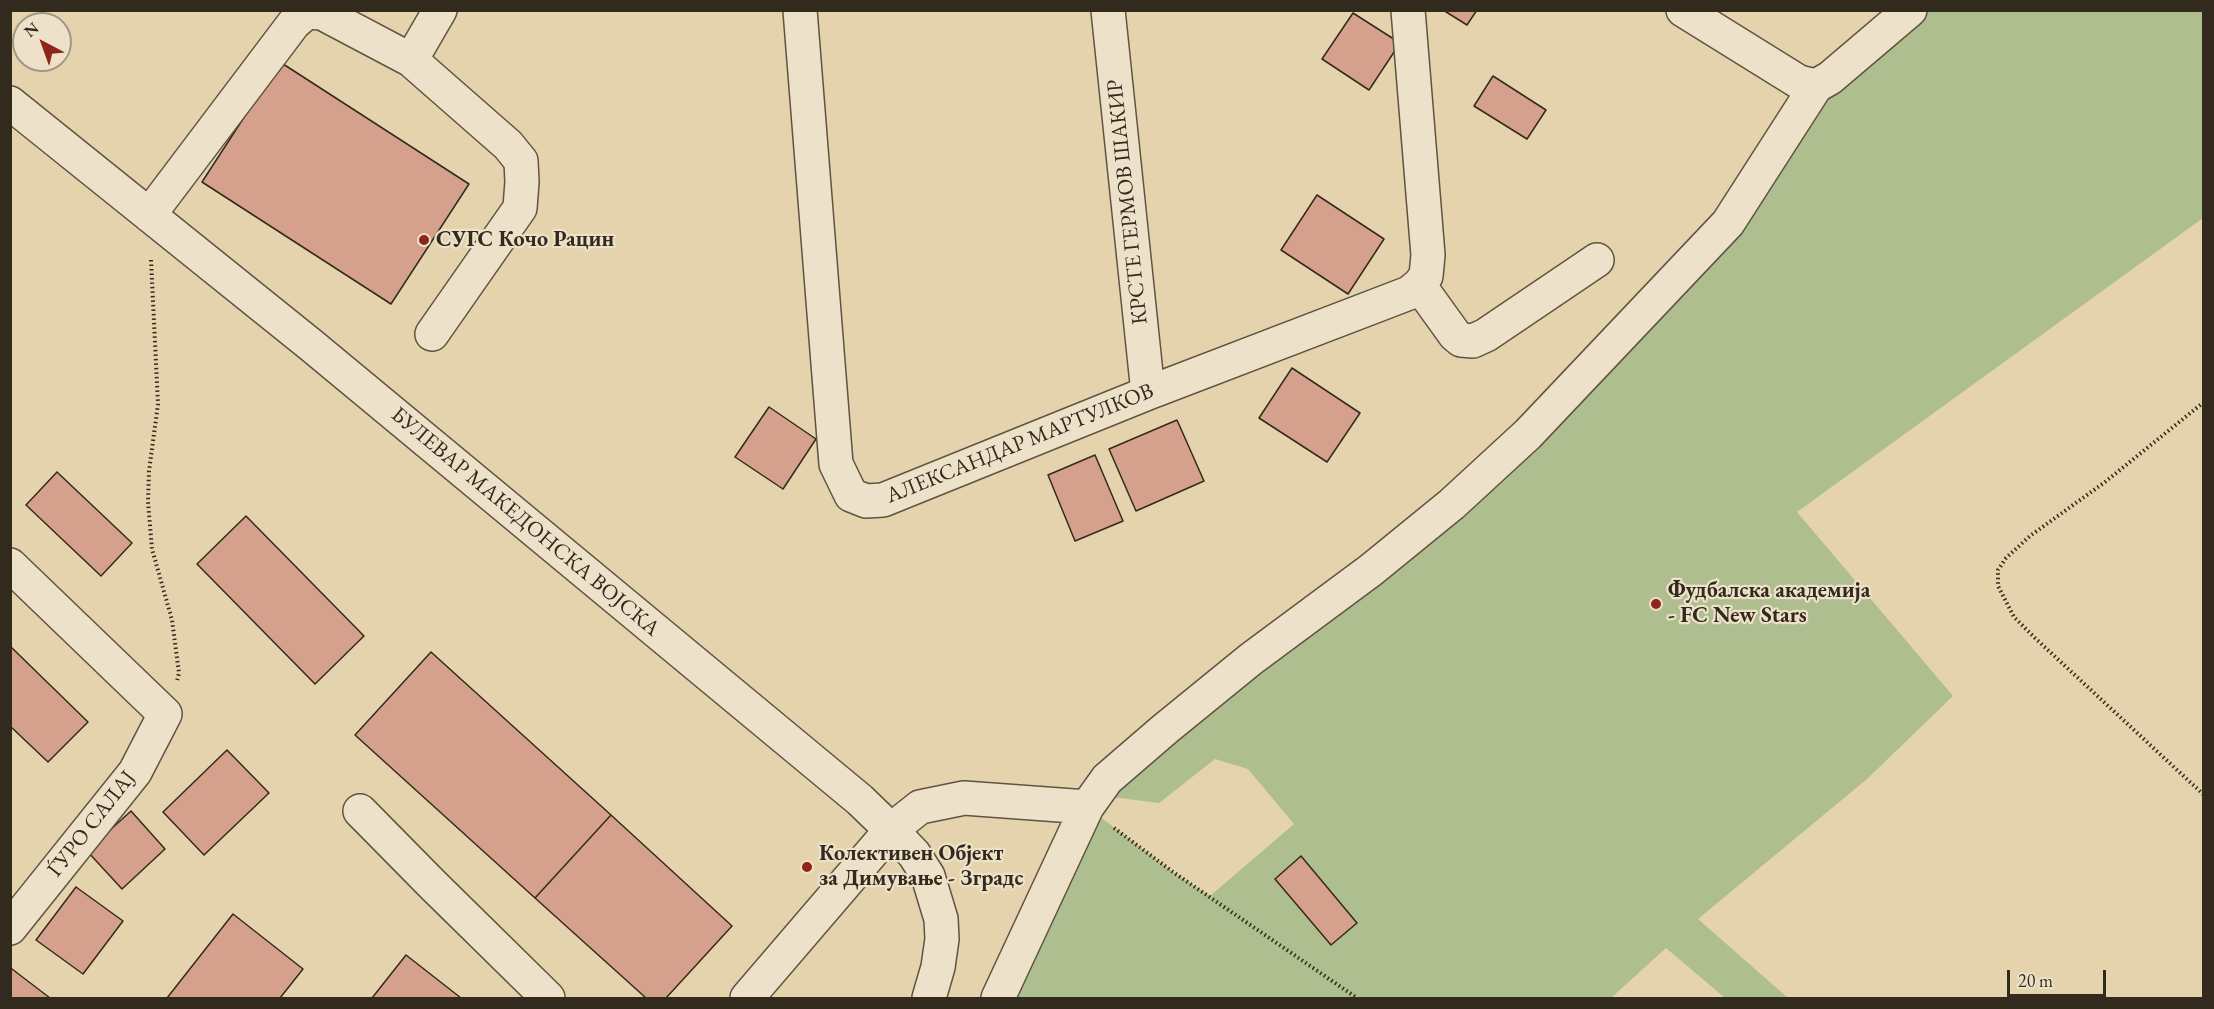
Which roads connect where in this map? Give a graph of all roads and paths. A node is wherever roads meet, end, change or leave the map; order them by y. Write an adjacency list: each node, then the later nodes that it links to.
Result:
1 (440, 10): 7 (street)
2 (800, 10): 14 (street, АЛЕКСАНДАР МАРТУЛКОВ)
3 (1108, 10): 14 (street, КРСТЕ ГЕРМОВ ШАКИР)
4 (1408, 10): 12 (street)
5 (1683, 10): 8 (street)
6 (1910, 10): 8 (street)
7 (411, 60): 10 (street); 13 (street)
8 (1816, 86): 19 (street)
9 (10, 103): 10 (street, БУЛЕВАР МАКЕДОНСКА ВОЈСКА)
10 (149, 215): 17 (path); 21 (street, БУЛЕВАР МАКЕДОНСКА ВОЈСКА)
11 (1597, 260): 12 (street)
12 (1414, 289): 14 (street, АЛЕКСАНДАР МАРТУЛКОВ)
13 (432, 334)
14 (1148, 393)
15 (2204, 402): 18 (path)
16 (10, 565): 17 (street)
17 (165, 714): 22 (street, ЃУРО САЛАЈ)
18 (2204, 795)
19 (1087, 807): 21 (street); 26 (street); 27 (path)
20 (360, 810): 23 (street)
21 (891, 830): 24 (street); 25 (street, БУЛЕВАР МАКЕДОНСКА ВОЈСКА)
22 (10, 928)
23 (548, 999)
24 (747, 999)
25 (929, 999)
26 (998, 999)
27 (1357, 999)

